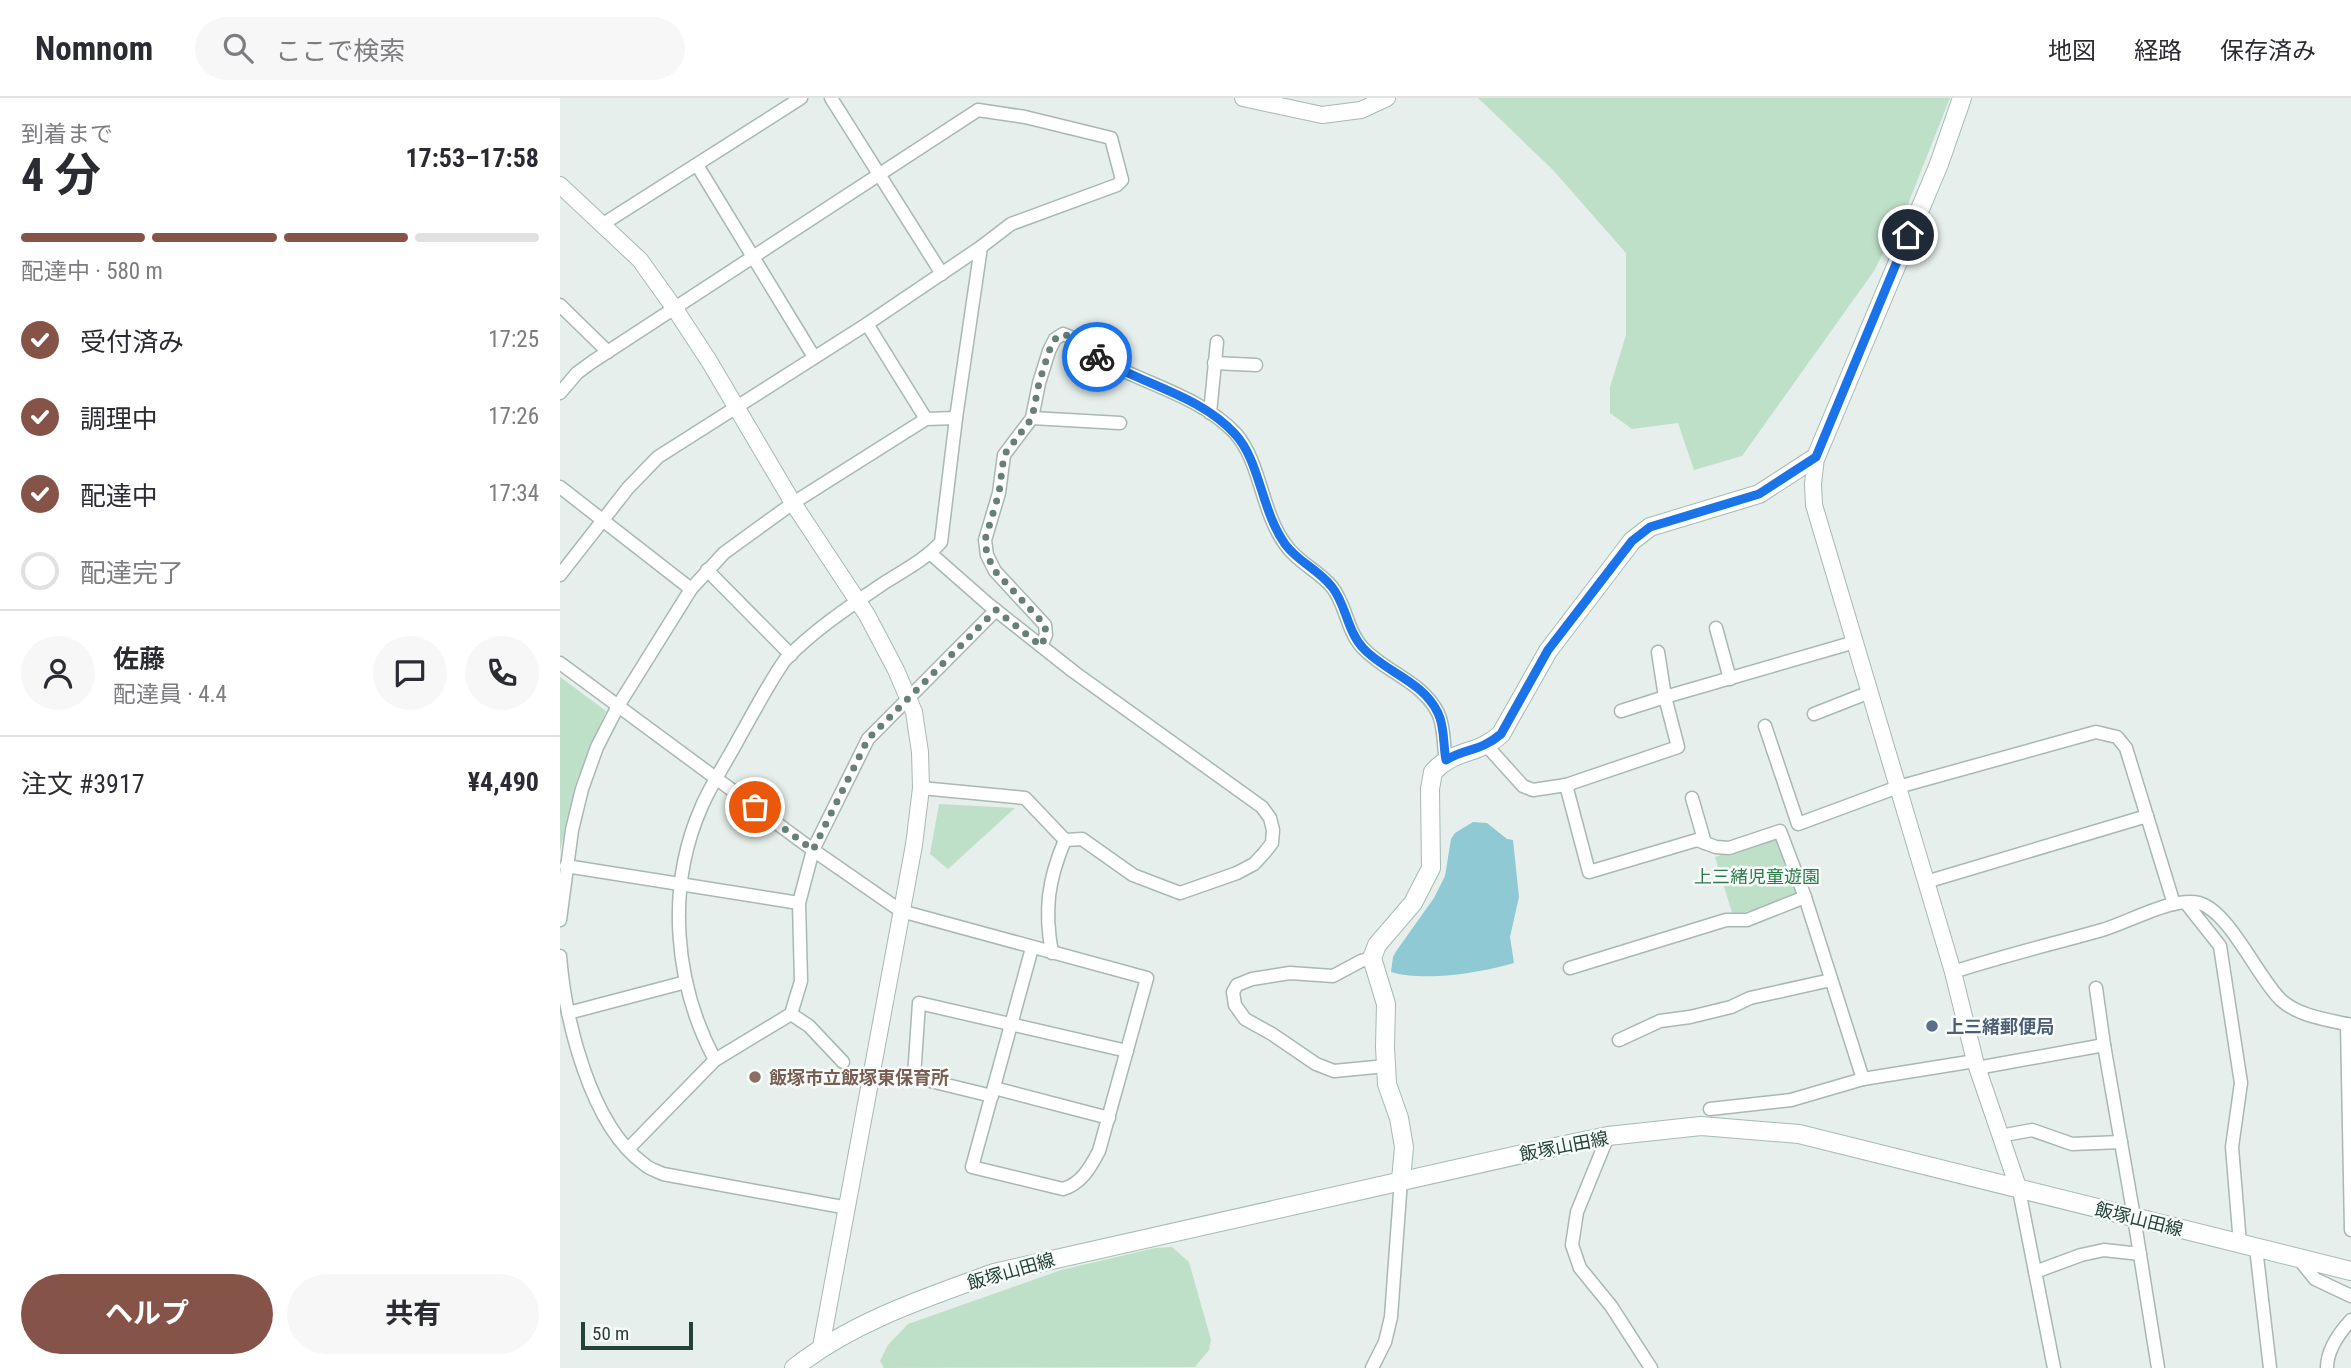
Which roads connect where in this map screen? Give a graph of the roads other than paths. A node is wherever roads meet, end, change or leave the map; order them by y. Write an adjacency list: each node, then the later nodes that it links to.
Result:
1 (801, 98): 6 (street)
2 (831, 98): 7 (street)
3 (1243, 98): 4 (street)
4 (1387, 98)
5 (1962, 98): 28 (main road)
6 (697, 165): 9 (street); 11 (street)
7 (879, 175): 10 (street); 11 (street); 12 (street)
8 (562, 189): 9 (street)
9 (603, 224): 14 (street)
10 (981, 247): 12 (street); 24 (street)
11 (753, 257): 14 (street); 18 (street)
12 (942, 274): 15 (street)
13 (560, 305): 17 (street)
14 (675, 309): 17 (street); 22 (street)
15 (867, 324): 18 (street); 26 (street)
16 (1217, 342): 19 (street)
17 (608, 352): 21 (street)
18 (814, 357): 22 (street)
19 (1214, 363): 20 (street); 23 (street)
20 (1256, 365)
21 (560, 393)
22 (736, 406): 30 (street); 31 (street)
23 (1210, 413): 25 (street); 53 (street)
24 (956, 418): 26 (street); 32 (street)
25 (1032, 418): 27 (street); 40 (street)
26 (926, 419): 30 (street)
27 (1119, 423)
28 (1816, 457): 39 (street); 52 (main road)
29 (560, 487): 31 (street)
30 (793, 503): 33 (street); 36 (street)
31 (603, 519): 34 (street); 35 (street)
32 (930, 553): 36 (street); 37 (street)
33 (707, 570): 35 (street); 42 (street)
34 (560, 575)
35 (691, 589): 48 (street)
36 (857, 601): 42 (street); 47 (street)
37 (996, 610): 40 (street); 47 (street)
38 (1716, 628): 44 (street)
39 (1855, 642): 44 (street); 45 (street)
40 (1041, 646): 60 (street)
41 (1658, 652): 46 (street)
42 (791, 654): 54 (street)
43 (560, 663): 48 (street)
44 (1730, 679): 46 (street)
45 (1870, 692): 50 (street); 56 (street)
46 (1665, 697): 49 (street); 55 (street)
47 (908, 698): 57 (street); 62 (street)
48 (618, 706): 54 (street); 63 (street)
49 (1622, 711)
50 (1814, 714)
51 (1765, 726): 56 (street)
52 (1486, 745): 53 (main road); 55 (street)
53 (1446, 760): 74 (main road)
54 (716, 779): 62 (street); 65 (street)
55 (1566, 785): 61 (street)
56 (1898, 787): 59 (street); 64 (street)
57 (921, 788): 60 (street); 69 (street)
58 (1692, 798): 61 (street)
59 (2147, 816): 64 (street); 68 (street)
60 (1065, 840): 72 (street)
61 (1704, 843): 66 (street)
62 (813, 850): 67 (street); 69 (street)
63 (566, 866): 65 (street); 70 (street)
64 (1926, 882): 76 (street)
65 (681, 884): 67 (street); 78 (street)
66 (1805, 897): 75 (street); 77 (street)
67 (799, 903): 81 (street)
68 (2180, 904): 76 (street); 83 (street); 105 (street)
69 (901, 911): 71 (street); 102 (street)
70 (560, 920)
71 (1031, 948): 72 (street); 82 (street)
72 (1052, 953): 86 (street)
73 (560, 956): 80 (street)
74 (1372, 958): 90 (main road); 90 (street)
75 (1570, 968)
76 (1953, 972): 89 (street)
77 (1831, 980): 84 (street); 91 (street)
78 (686, 982): 80 (street); 87 (street)
79 (2096, 988): 85 (street)
80 (568, 1013): 99 (street)
81 (791, 1014): 87 (street); 88 (street)
82 (1011, 1024): 86 (street); 92 (street); 92 (street)
83 (2349, 1025): 95 (street)
84 (1619, 1040)
85 (2104, 1045): 89 (street); 98 (street)
86 (1127, 1051): 94 (street)
87 (715, 1060): 99 (street)
88 (843, 1062)
89 (1976, 1065): 91 (street); 97 (street)
90 (1386, 1066): 100 (main road)
91 (1863, 1079): 93 (street)
92 (993, 1092): 94 (street); 94 (street)
93 (1710, 1109)
94 (1109, 1118)
95 (2350, 1121): 104 (street)
96 (1608, 1136): 100 (main road, 飯塚山田線); 101 (main road, 飯塚山田線); 115 (street)
97 (2000, 1136): 98 (street); 101 (street)
98 (2121, 1142): 103 (street)
99 (628, 1149): 102 (street)
100 (1401, 1180): 112 (main road, 飯塚山田線); 114 (street)
101 (2019, 1190): 103 (main road, 飯塚山田線); 109 (street)
102 (848, 1208): 112 (street)
103 (2134, 1217): 105 (main road, 飯塚山田線); 106 (street)
104 (2351, 1230)
105 (2248, 1246): 107 (main road, 飯塚山田線); 118 (street)
106 (2140, 1254): 109 (street); 117 (street)
107 (2298, 1258): 108 (main road, 飯塚山田線); 110 (street)
108 (2351, 1271)
109 (2035, 1272): 116 (street)
110 (2351, 1296)
111 (2351, 1321): 119 (street)
112 (821, 1347): 113 (main road, 飯塚山田線)
113 (794, 1368)
114 (1372, 1368)
115 (1651, 1368)
116 (2054, 1368)
117 (2158, 1368)
118 (2270, 1368)
119 (2326, 1368)

